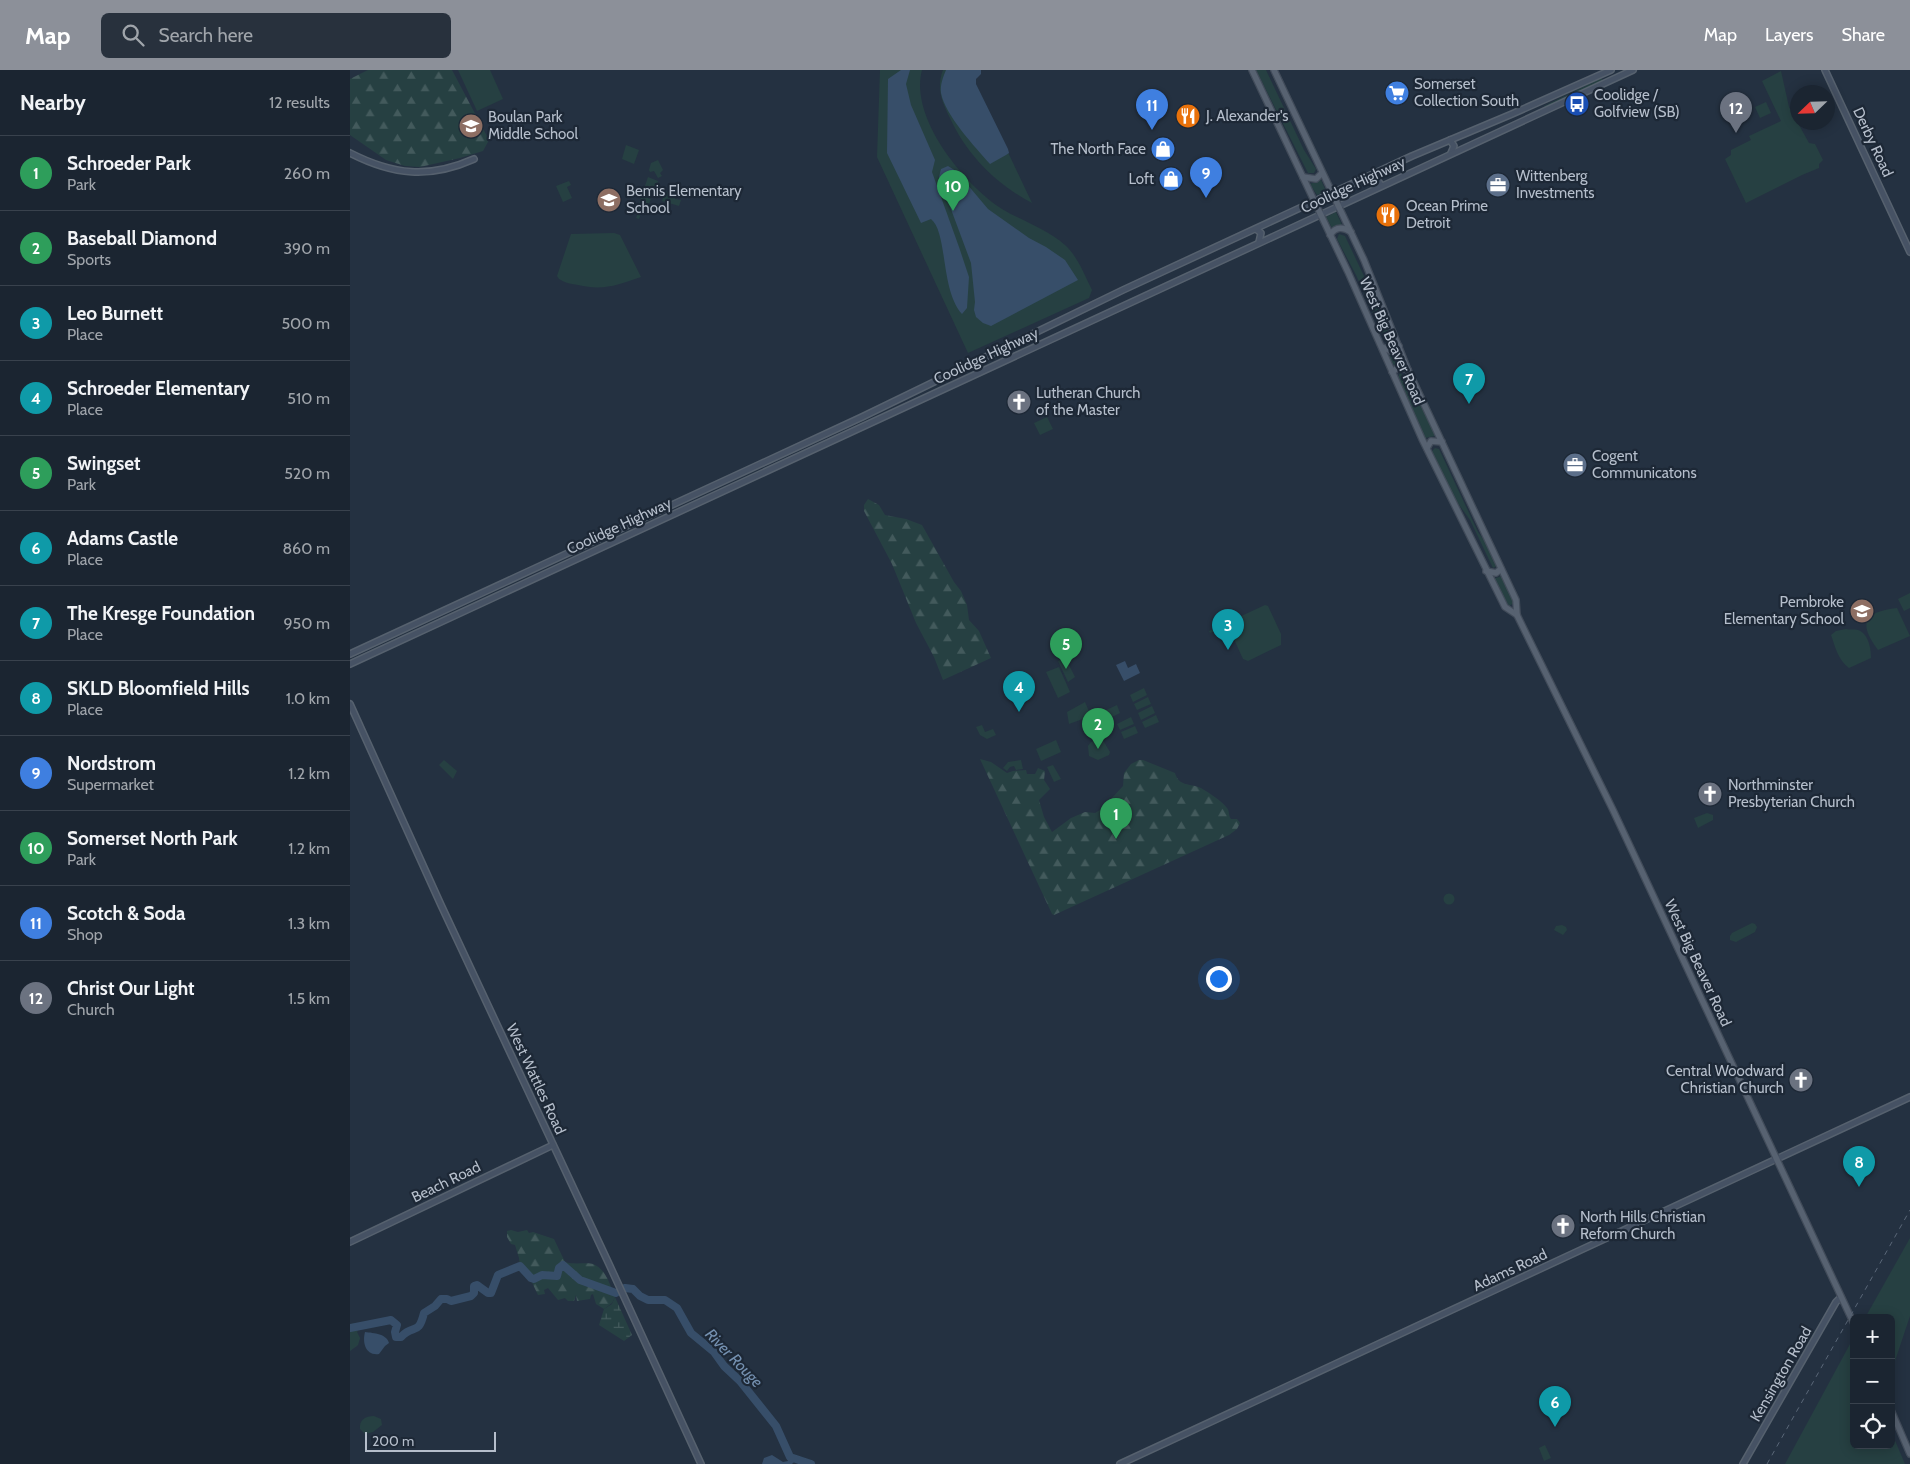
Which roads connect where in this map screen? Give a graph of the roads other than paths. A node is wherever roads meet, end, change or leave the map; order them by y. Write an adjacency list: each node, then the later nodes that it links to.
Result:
1 (1252, 70): 13 (main road, West Big Beaver Road)
2 (1274, 70): 11 (main road, West Big Beaver Road)
3 (1633, 70): 6 (main road, Coolidge Highway)
4 (1825, 70): 24 (main road, Derby Road)
5 (1610, 71): 6 (main road); 7 (main road, Coolidge Highway)
6 (1608, 81): 9 (main road, Coolidge Highway)
7 (1450, 140): 9 (main road); 12 (main road, Coolidge Highway)
8 (350, 153): 10 (main road)
9 (1451, 154): 14 (main road, Coolidge Highway)
10 (474, 159)
11 (1322, 173): 13 (main road); 15 (main road, West Big Beaver Road)
12 (1377, 173): 14 (main road); 15 (main road, Coolidge Highway)
13 (1303, 177): 16 (main road, West Big Beaver Road)
14 (1380, 186): 17 (main road, Coolidge Highway)
15 (1332, 194): 16 (main road, Coolidge Highway); 17 (main road, West Big Beaver Road)
16 (1314, 202): 18 (main road, West Big Beaver Road); 19 (main road, Coolidge Highway)
17 (1338, 205): 18 (main road, Coolidge Highway); 20 (main road, West Big Beaver Road)
18 (1320, 214): 21 (main road, West Big Beaver Road); 22 (main road, Coolidge Highway)
19 (1256, 229): 22 (main road); 23 (main road, Coolidge Highway)
20 (1351, 232): 21 (main road); 29 (main road, West Big Beaver Road)
21 (1330, 235): 28 (main road, West Big Beaver Road)
22 (1259, 242): 25 (main road, Coolidge Highway)
23 (1208, 251): 25 (main road); 26 (main road, Coolidge Highway)
24 (1910, 252)
25 (1209, 265): 27 (main road, Coolidge Highway)
26 (1181, 269): 27 (main road); 30 (main road, Coolidge Highway)
27 (1180, 278): 34 (main road, Coolidge Highway)
28 (1380, 346): 29 (main road); 32 (main road, West Big Beaver Road)
29 (1400, 346): 31 (main road, West Big Beaver Road)
30 (969, 365): 33 (main road, Coolidge Highway); 34 (main road)
31 (1408, 370): 32 (main road); 38 (main road, West Big Beaver Road)
32 (1392, 372): 39 (main road, West Big Beaver Road)
33 (945, 377): 35 (main road); 36 (main road, Coolidge Highway)
34 (970, 377): 35 (main road, Coolidge Highway)
35 (946, 388): 37 (main road, Coolidge Highway)
36 (862, 417): 37 (main road); 43 (main road, Coolidge Highway)
37 (864, 426): 44 (main road, Coolidge Highway)
38 (1442, 442): 39 (main road); 40 (main road, West Big Beaver Road)
39 (1427, 448): 41 (main road, West Big Beaver Road)
40 (1501, 569): 41 (main road); 42 (main road, West Big Beaver Road)
41 (1486, 570): 42 (main road, West Big Beaver Road)
42 (1517, 614): 48 (main road, West Big Beaver Road)
43 (350, 654)
44 (350, 664)
45 (350, 704): 47 (main road, West Wattles Road)
46 (1910, 1097): 48 (main road, Adams Road)
47 (553, 1145): 49 (main road, Beach Road); 54 (main road, West Wattles Road)
48 (1777, 1159): 50 (main road, West Big Beaver Road); 55 (main road, Adams Road)
49 (350, 1242)
50 (1841, 1297): 51 (main road, West Big Beaver Road); 56 (main road, Kensington Road)
51 (1850, 1316)
52 (1895, 1419): 53 (main road)
53 (1910, 1454)
54 (701, 1464)
55 (1120, 1464)
56 (1744, 1464)

